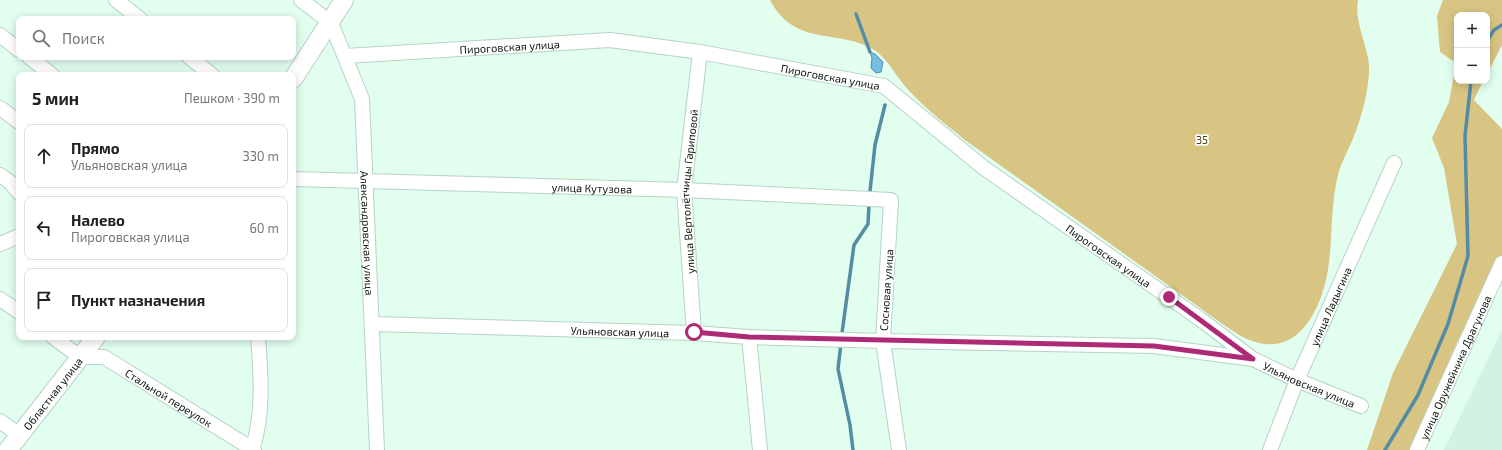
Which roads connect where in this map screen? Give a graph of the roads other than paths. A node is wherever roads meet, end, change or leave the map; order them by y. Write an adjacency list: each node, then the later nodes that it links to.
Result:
1 (116, 0): 4 (street)
2 (301, 0): 5 (street)
3 (344, 0): 5 (main road)
4 (136, 16)
5 (331, 23): 9 (street, Александровская улица); 14 (main road)
6 (0, 35): 7 (street)
7 (16, 48)
8 (700, 52): 9 (street, Пироговская улица); 22 (street, улица Вертолётчицы Гариповой); 37 (street, Пироговская улица)
9 (345, 56): 20 (street, Александровская улица)
10 (33, 60): 12 (street)
11 (193, 60): 13 (street)
12 (48, 72)
13 (208, 72)
14 (296, 75)
15 (0, 108): 16 (street)
16 (16, 120)
17 (1394, 163): 38 (street, улица Ладыгина)
18 (0, 175): 21 (street)
19 (296, 178): 20 (street, улица Кутузова)
20 (367, 180): 22 (street, улица Кутузова); 29 (street, Александровская улица)
21 (16, 190)
22 (684, 190): 23 (street, улица Кутузова); 30 (street, улица Вертолётчицы Гариповой)
23 (891, 200): 35 (street, Сосновая улица)
24 (16, 237): 25 (street)
25 (0, 244)
26 (1502, 263): 48 (street, улица Оружейника Драгунова)
27 (0, 299): 28 (street)
28 (16, 310)
29 (372, 324): 30 (street, Ульяновская улица); 44 (street, Александровская улица)
30 (694, 332): 31 (street, Ульяновская улица)
31 (749, 337): 35 (street, Ульяновская улица); 45 (street)
32 (57, 340): 36 (street)
33 (94, 340): 36 (main road, Областная улица)
34 (258, 340): 43 (street)
35 (882, 341): 37 (street, Ульяновская улица); 46 (street, Сосновая улица)
36 (80, 357): 41 (main road, Областная улица); 43 (street, Стальной переулок)
37 (1253, 359): 38 (street, Ульяновская улица)
38 (1298, 380): 39 (street, Ульяновская улица); 47 (street, улица Ладыгина)
39 (1361, 406)
40 (0, 421): 41 (street)
41 (19, 435): 42 (main road, Областная улица)
42 (8, 450)
43 (253, 450)
44 (377, 450)
45 (760, 450)
46 (899, 450)
47 (1270, 450)
48 (1417, 450)

